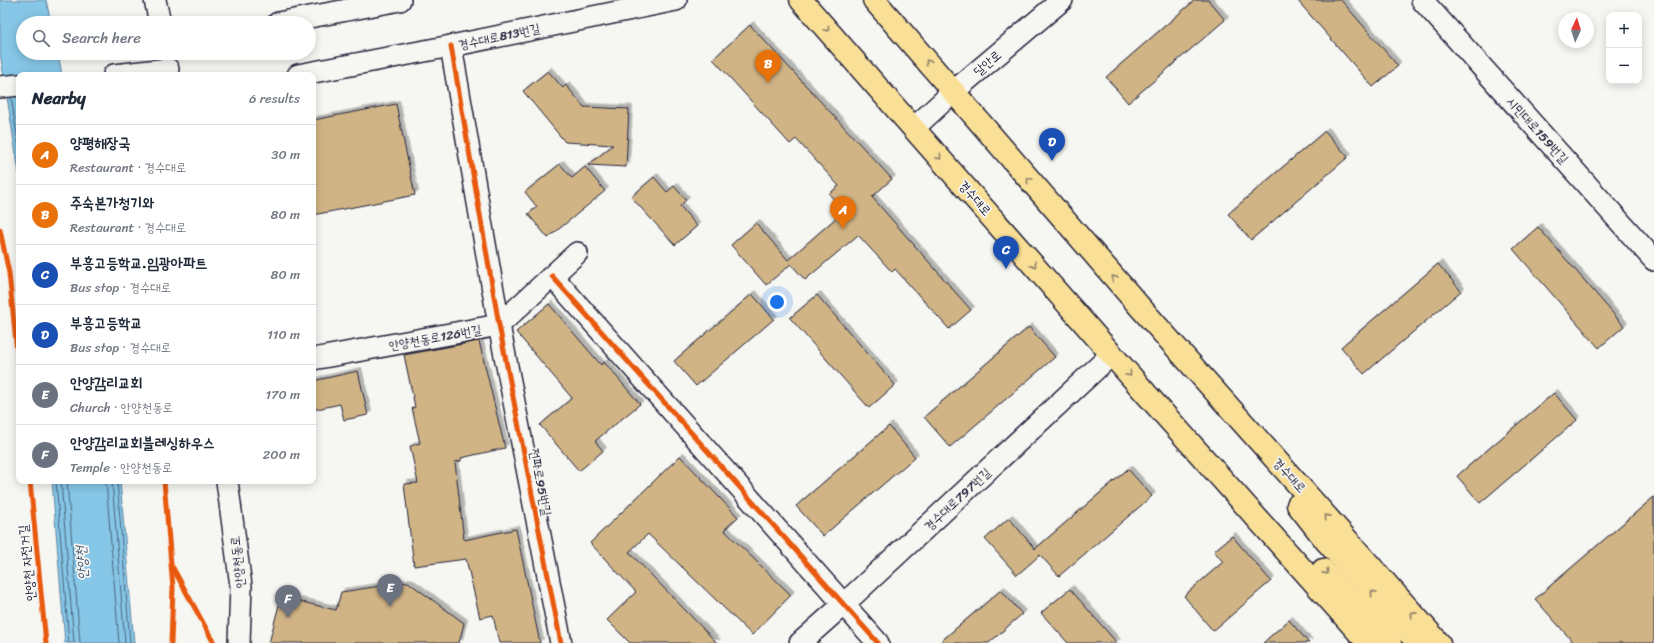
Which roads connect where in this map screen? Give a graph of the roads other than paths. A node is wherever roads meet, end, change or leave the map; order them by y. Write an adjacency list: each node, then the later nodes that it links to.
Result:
1 (155, 0): 8 (street)
2 (400, 0): 9 (street)
3 (676, 0): 10 (street, 경수대로813번길)
4 (801, 0): 17 (main road, 경수대로, one-way to 17)
5 (874, 0): 16 (main road, 경수대로, one-way to 5)
6 (1062, 0): 16 (street, 달안로)
7 (1422, 0): 19 (street, 시민대로159번길)
8 (158, 16)
9 (315, 16)
10 (451, 46): 13 (street, 경수대로813번길); 22 (street, 전파로95번길)
11 (168, 66): 12 (street)
12 (132, 72)
13 (314, 72)
14 (16, 85): 15 (street)
15 (0, 87)
16 (953, 92): 17 (street, 달안로); 21 (main road, 경수대로, one-way to 16)
17 (914, 128): 23 (main road, 경수대로, one-way to 23)
18 (577, 253): 20 (street, 안양천동로126번길)
19 (1654, 260)
20 (552, 276): 22 (street, 안양천동로126번길); 27 (street)
21 (1140, 307): 34 (main road, 경수대로, one-way to 21); 35 (main road, 경수대로, one-way to 21)
22 (499, 325): 24 (street, 안양천동로126번길); 29 (street, 전파로95번길)
23 (1112, 354): 25 (main road, 경수대로, one-way to 25); 27 (street, 경수대로797번길)
24 (316, 358)
25 (1149, 397): 32 (main road, 경수대로); 33 (main road, 경수대로, one-way to 33)
26 (227, 484): 28 (street, 안양천동로)
27 (844, 604): 30 (street, 경수대로797번길); 31 (street)
28 (239, 643)
29 (561, 643)
30 (800, 643)
31 (878, 643)
32 (1368, 643)
33 (1390, 643)
34 (1418, 643)
35 (1439, 643)

